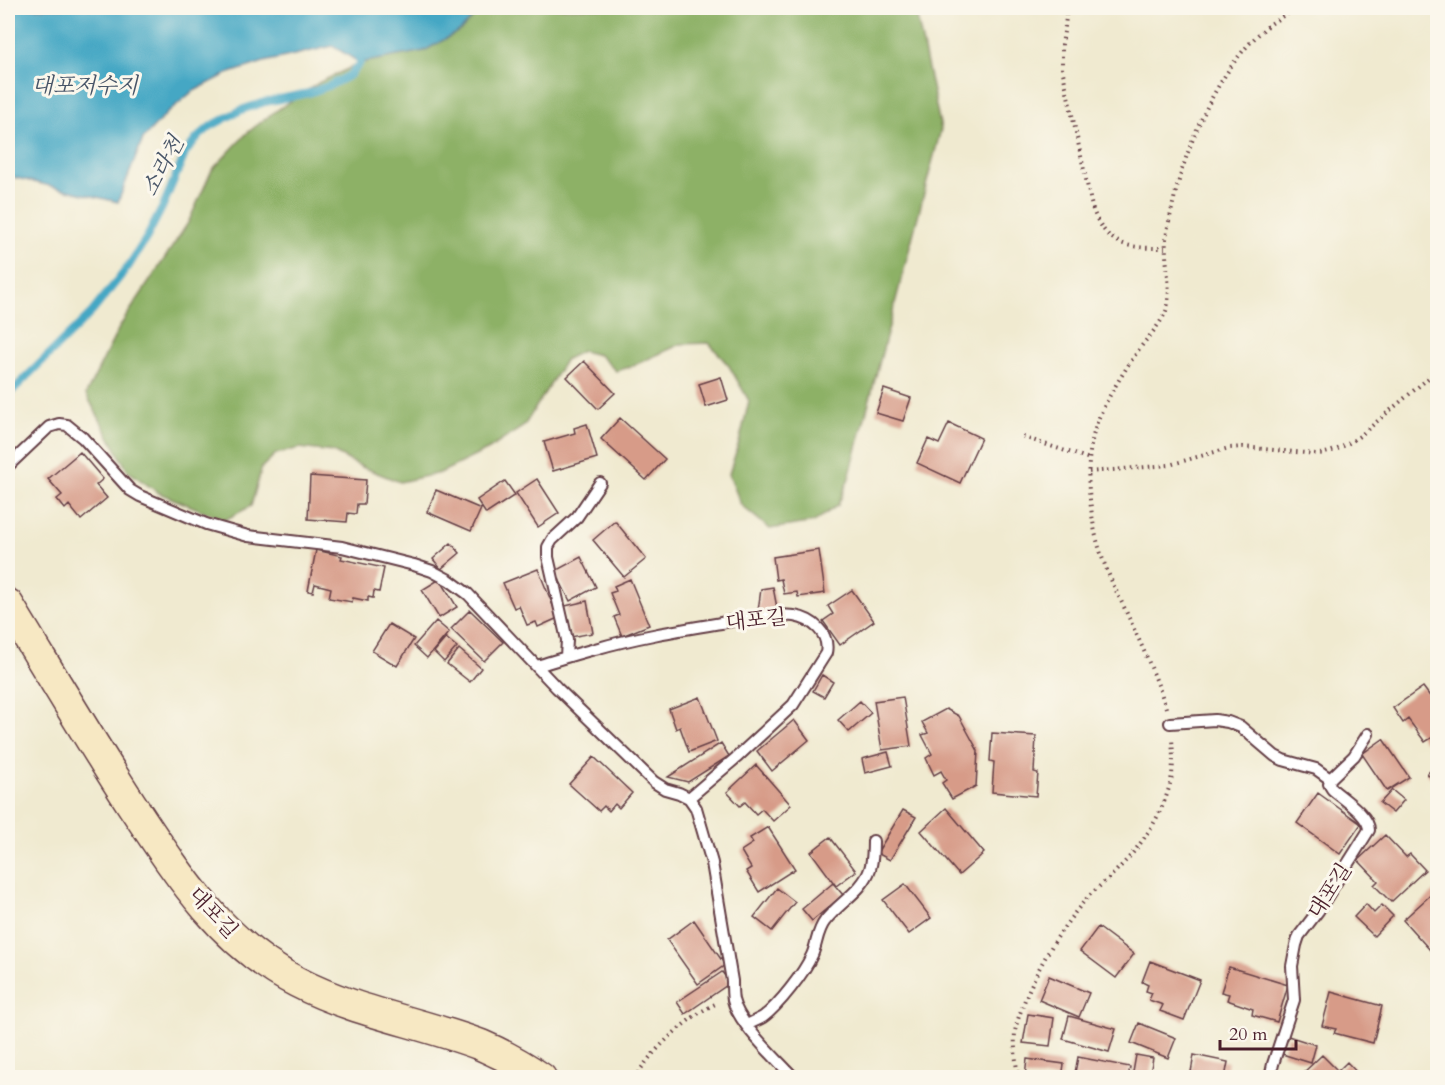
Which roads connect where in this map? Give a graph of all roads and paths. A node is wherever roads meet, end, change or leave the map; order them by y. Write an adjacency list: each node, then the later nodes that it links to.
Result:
1 (1067, 8): 3 (path)
2 (1299, 8): 3 (path)
3 (1166, 248): 6 (path)
4 (1437, 370): 8 (path)
5 (1023, 437): 6 (path)
6 (1090, 459): 8 (path)
7 (8, 466): 12 (lane)
8 (1089, 472): 13 (path)
9 (600, 483): 11 (lane)
10 (8, 604): 20 (street, 대포길)
11 (566, 657): 12 (lane, 대포길); 16 (lane, 대포길)
12 (537, 666): 16 (lane)
13 (1170, 723): 15 (lane); 23 (path)
14 (1368, 734): 15 (lane)
15 (1330, 779): 24 (lane, 대포길)
16 (689, 798): 18 (lane)
17 (873, 841): 19 (lane)
18 (733, 999): 19 (lane); 21 (path)
19 (747, 1025): 22 (lane)
20 (541, 1077)
21 (635, 1077)
22 (794, 1077)
23 (1018, 1077)
24 (1270, 1077)

